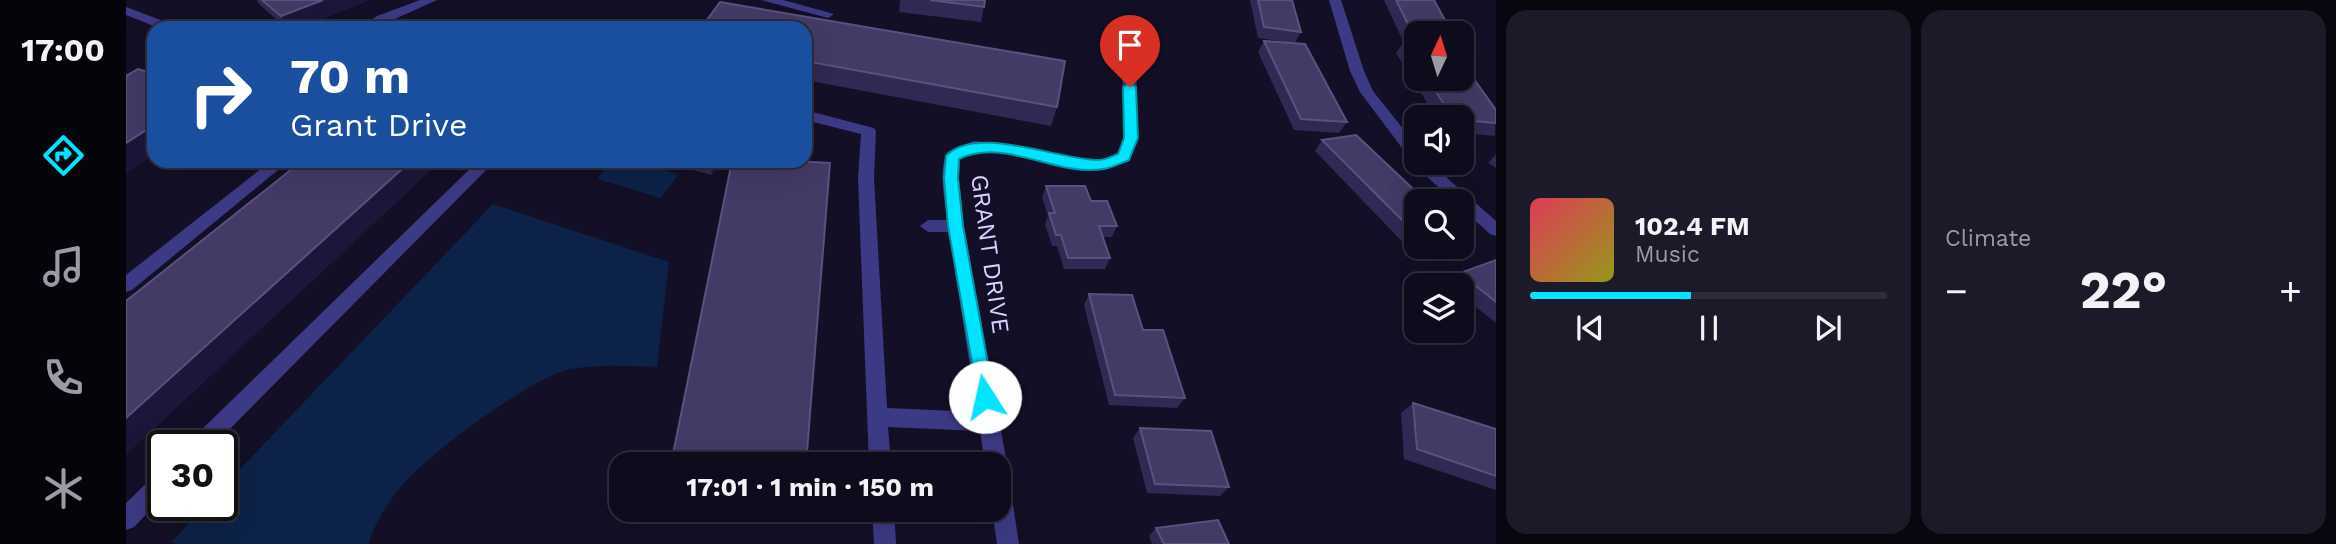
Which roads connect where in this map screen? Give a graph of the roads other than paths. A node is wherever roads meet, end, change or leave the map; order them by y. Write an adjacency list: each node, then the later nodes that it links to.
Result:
1 (432, 0): 7 (street)
2 (766, 0): 5 (street)
3 (1335, 0): 10 (street)
4 (126, 11): 6 (street)
5 (828, 14)
6 (152, 21)
7 (378, 21)
8 (1129, 61): 15 (street, GRANT DRIVE)
9 (812, 117): 18 (street)
10 (1404, 140)
11 (272, 168): 17 (street)
12 (479, 168): 20 (street)
13 (1434, 175): 16 (street)
14 (928, 226): 15 (street)
15 (956, 226): 19 (street, GRANT DRIVE)
16 (1496, 230)
17 (126, 285)
18 (878, 417): 19 (street); 21 (street)
19 (989, 422): 22 (street, GRANT DRIVE)
20 (215, 430)
21 (879, 452)
22 (994, 452)
23 (147, 498): 24 (street)
24 (126, 519)
25 (884, 522): 27 (street)
26 (1005, 522): 28 (street)
27 (885, 544)
28 (1008, 544)

